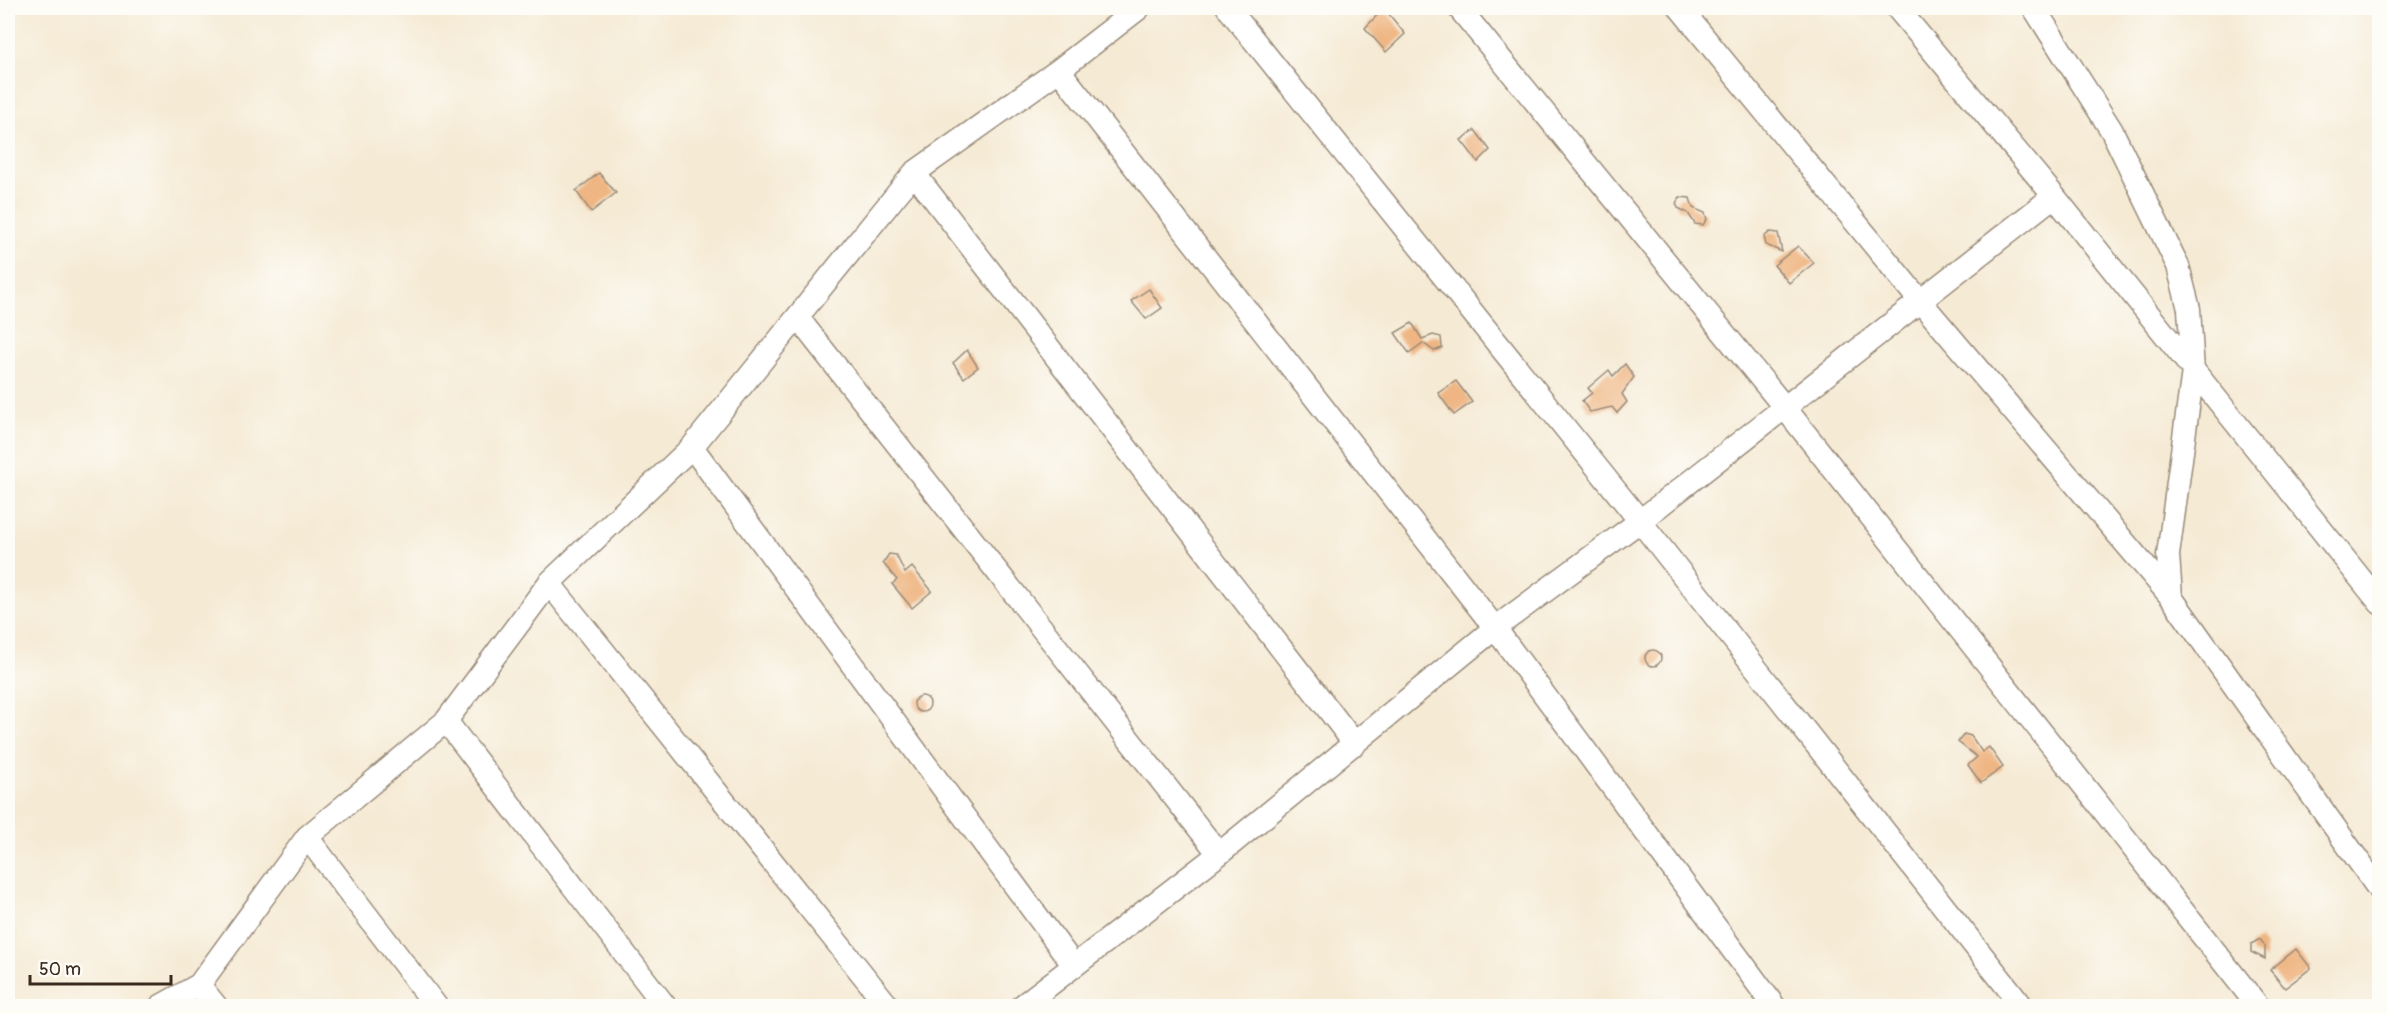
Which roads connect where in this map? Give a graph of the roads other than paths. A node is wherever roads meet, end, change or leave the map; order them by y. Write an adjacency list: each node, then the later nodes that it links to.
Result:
1 (1139, 8): 7 (street)
2 (1228, 8): 15 (street)
3 (1459, 8): 13 (street)
4 (1680, 8): 10 (street)
5 (1897, 8): 9 (street)
6 (2034, 8): 12 (street)
7 (1059, 70): 8 (street); 19 (street)
8 (914, 173): 11 (street); 21 (street)
9 (2054, 196): 10 (street); 12 (street)
10 (1920, 301): 13 (street); 17 (street)
11 (798, 318): 14 (street); 23 (street)
12 (2193, 371): 17 (street); 18 (street)
13 (1785, 408): 15 (street); 35 (street)
14 (692, 447): 16 (street); 25 (street)
15 (1640, 521): 19 (street); 34 (street)
16 (549, 583): 20 (street); 31 (street)
17 (2171, 597): 24 (street)
18 (2379, 603)
19 (1495, 628): 21 (street); 33 (street)
20 (446, 721): 22 (street); 30 (street)
21 (1354, 744): 23 (street)
22 (307, 837): 26 (street); 29 (street)
23 (1219, 854): 25 (street)
24 (2379, 891)
25 (1074, 966): 32 (street)
26 (199, 985): 27 (street); 28 (street)
27 (161, 1006)
28 (216, 1006)
29 (436, 1006)
30 (665, 1006)
31 (888, 1006)
32 (1022, 1006)
33 (1774, 1006)
34 (2022, 1006)
35 (2258, 1006)

